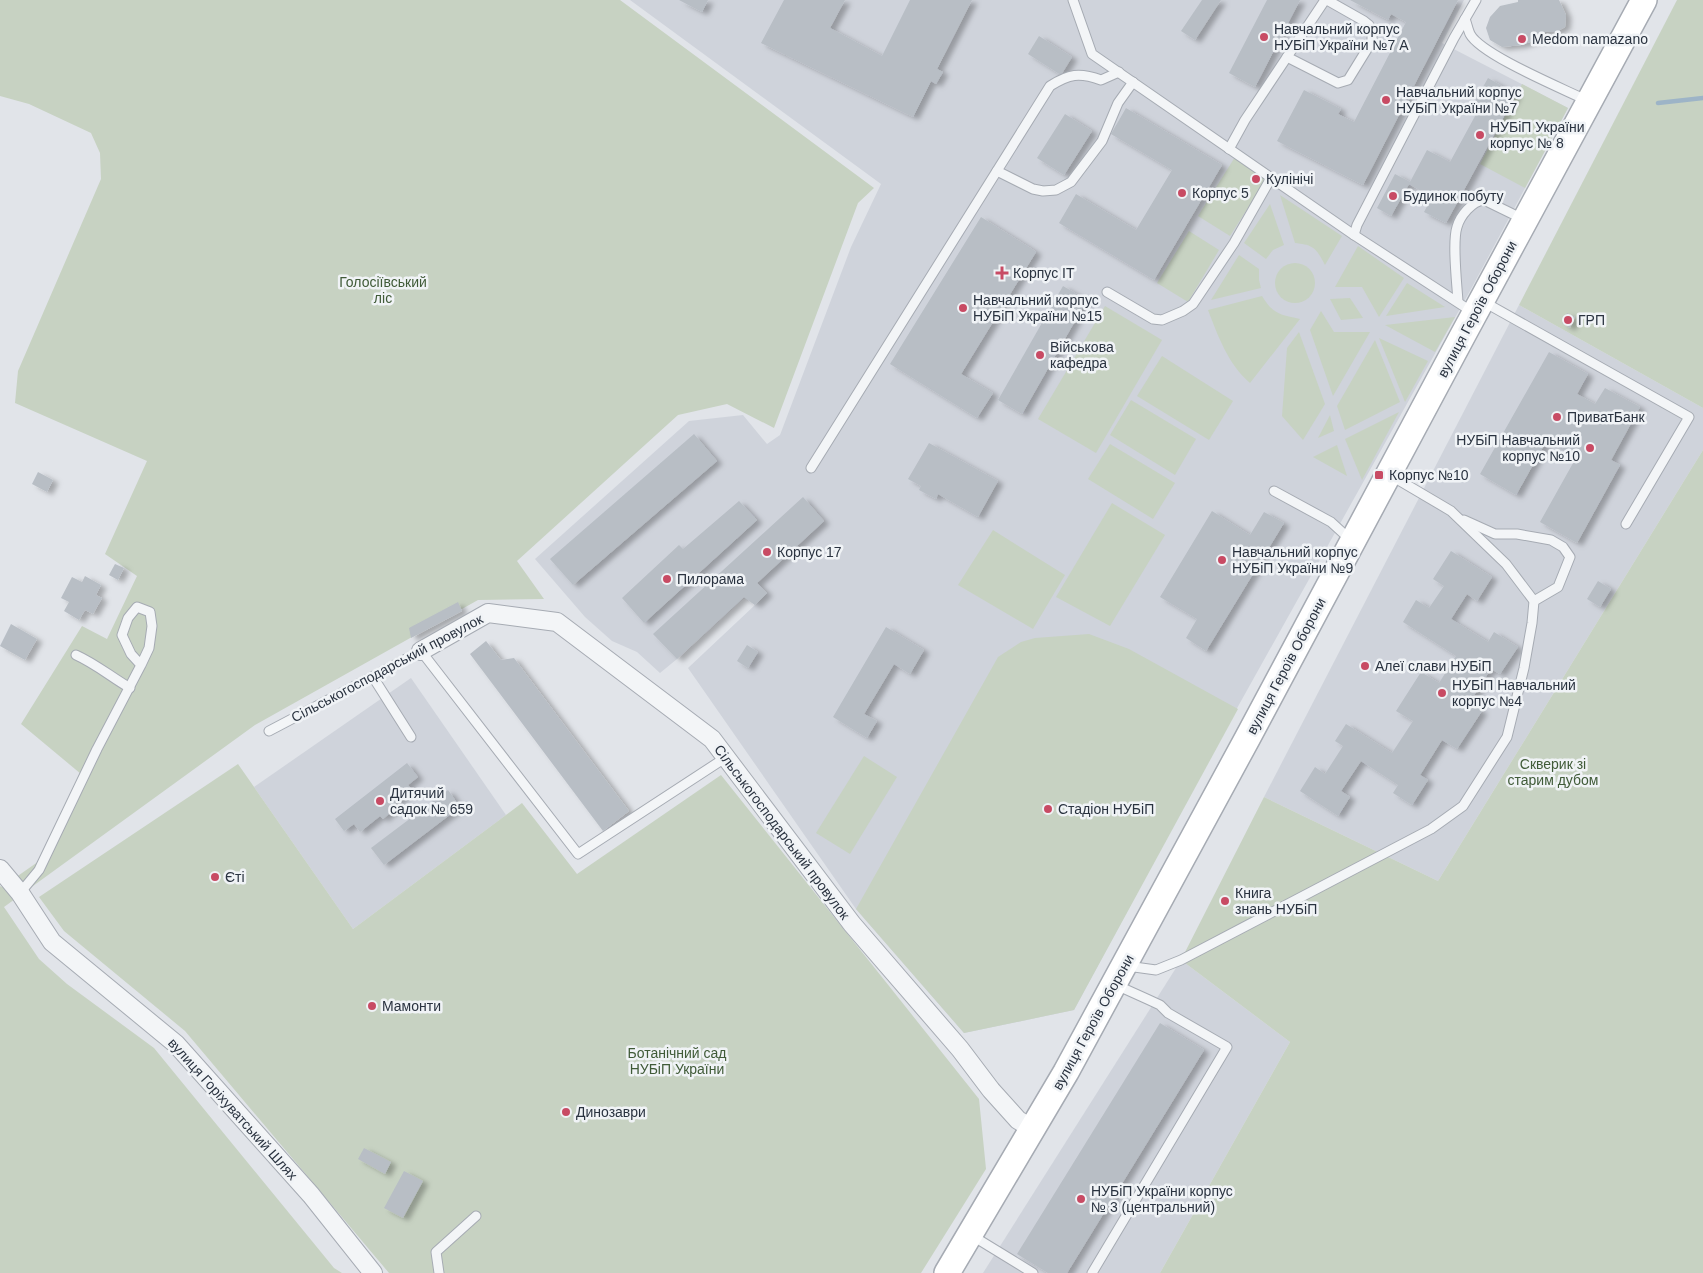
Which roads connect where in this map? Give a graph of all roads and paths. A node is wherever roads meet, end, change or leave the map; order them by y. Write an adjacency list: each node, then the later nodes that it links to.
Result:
1 (1073, 0): 7 (lane)
2 (1326, 0): 6 (lane); 6 (lane)
3 (1476, 0): 5 (lane)
4 (1644, 0): 9 (street, вулиця Героїв Оборони)
5 (1465, 19): 9 (lane); 14 (lane)
6 (1287, 57): 10 (lane)
7 (1119, 72): 8 (lane); 11 (lane)
8 (1133, 82): 10 (lane); 11 (lane)
9 (1590, 102): 13 (street, вулиця Героїв Оборони)
10 (1229, 149): 12 (lane)
11 (997, 171): 17 (lane)
12 (1271, 178): 14 (lane); 15 (lane)
13 (1525, 220): 16 (street, вулиця Героїв Оборони); 16 (lane)
14 (1354, 235): 16 (lane)
15 (1107, 292)
16 (1471, 305): 18 (street, вулиця Героїв Оборони); 21 (lane)
17 (811, 468)
18 (1389, 474): 20 (lane); 22 (street, вулиця Героїв Оборони)
19 (1274, 491): 22 (lane)
20 (1458, 517): 23 (lane); 23 (lane)
21 (1626, 524)
22 (1354, 539): 34 (street, вулиця Героїв Оборони)
23 (1534, 601): 34 (lane)
24 (421, 651): 27 (lane, Сільськогосподарський провулок); 31 (street, Сільськогосподарський провулок); 31 (lane)
25 (76, 655): 28 (lane)
26 (141, 665): 26 (lane); 28 (lane)
27 (373, 677): 29 (lane, Сільськогосподарський провулок); 30 (lane)
28 (130, 688): 33 (lane)
29 (269, 731)
30 (411, 737)
31 (725, 758): 35 (street, Сільськогосподарський провулок)
32 (0, 869): 33 (street, вулиця Горіхуватський Шлях)
33 (20, 893): 38 (street, вулиця Горіхуватський Шлях)
34 (1119, 975): 35 (street, вулиця Героїв Оборони); 42 (lane)
35 (1033, 1129): 37 (street, вулиця Героїв Оборони)
36 (476, 1216): 39 (lane)
37 (970, 1235): 40 (street, вулиця Героїв Оборони); 41 (lane)
38 (373, 1273)
39 (439, 1273)
40 (947, 1273)
41 (1033, 1273)
42 (1092, 1273)

